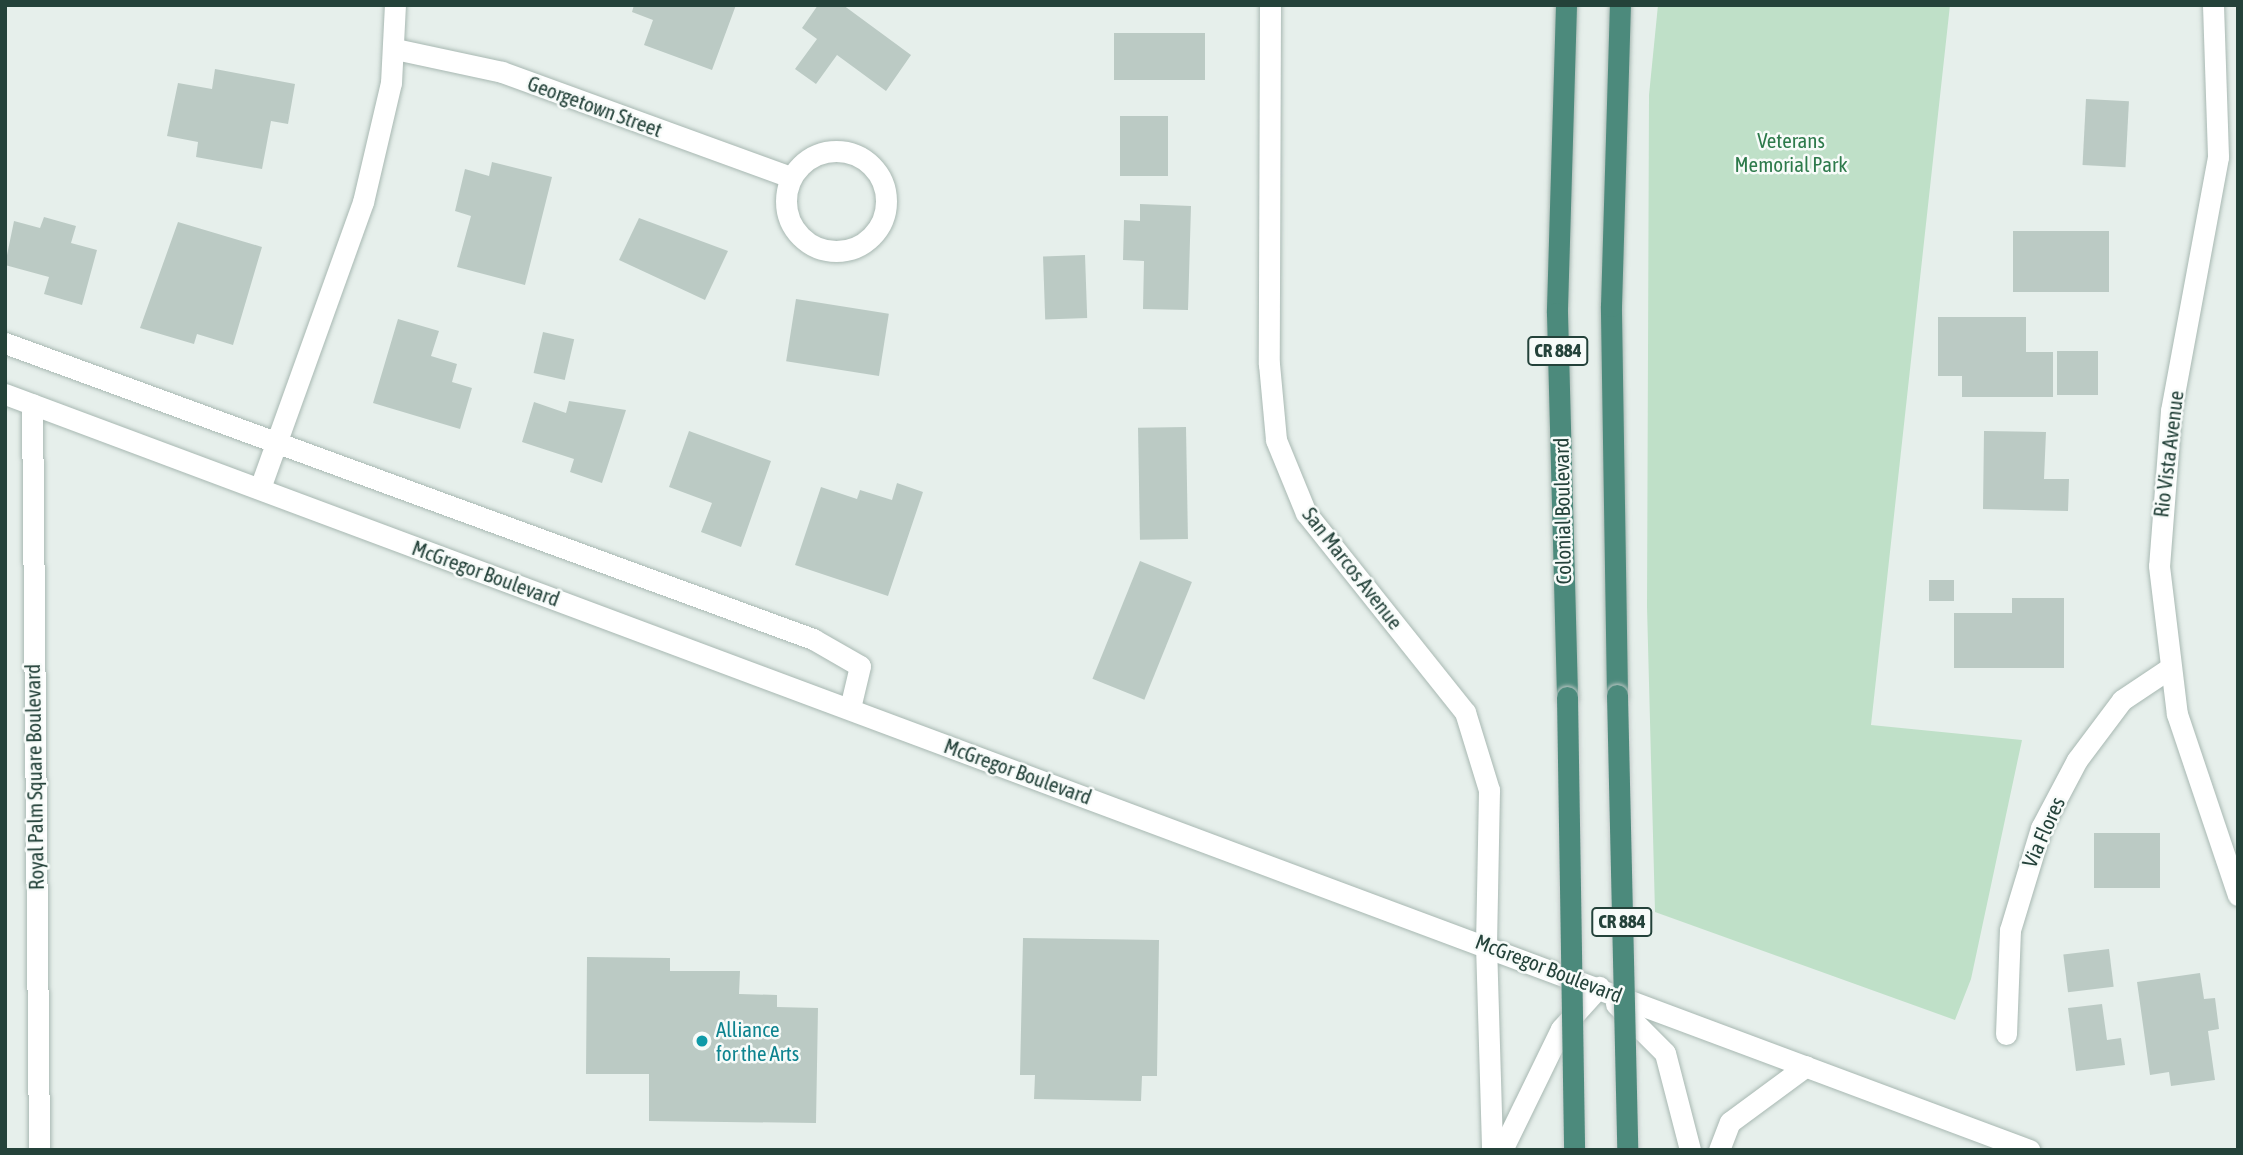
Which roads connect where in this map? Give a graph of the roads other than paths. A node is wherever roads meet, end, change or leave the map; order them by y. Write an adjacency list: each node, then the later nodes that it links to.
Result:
1 (396, 5): 6 (street)
2 (1270, 5): 16 (street, San Marcos Avenue)
3 (1566, 5): 23 (highway, Colonial Boulevard / CR 884, bridge)
4 (1620, 5): 24 (highway, CR 884, bridge)
5 (2213, 5): 13 (street, Rio Vista Avenue)
6 (395, 50): 7 (street, Georgetown Street); 11 (street)
7 (790, 177): 7 (street)
8 (5, 343): 11 (street)
9 (5, 394): 10 (street, McGregor Boulevard)
10 (32, 404): 12 (street, McGregor Boulevard); 20 (street, Royal Palm Square Boulevard)
11 (276, 444): 12 (street); 14 (street)
12 (260, 488): 14 (street, McGregor Boulevard)
13 (2167, 670): 15 (street, Rio Vista Avenue); 18 (street, Via Flores)
14 (850, 708): 16 (street, McGregor Boulevard)
15 (2238, 895)
16 (1486, 944): 17 (street, McGregor Boulevard); 21 (street, San Marcos Avenue)
17 (1599, 987): 19 (street, McGregor Boulevard); 22 (street); 25 (street)
18 (2006, 1034)
19 (1806, 1066): 26 (street); 27 (street, McGregor Boulevard)
20 (39, 1150)
21 (1492, 1150)
22 (1503, 1150)
23 (1574, 1150)
24 (1627, 1150)
25 (1690, 1150)
26 (1719, 1150)
27 (2029, 1150)

